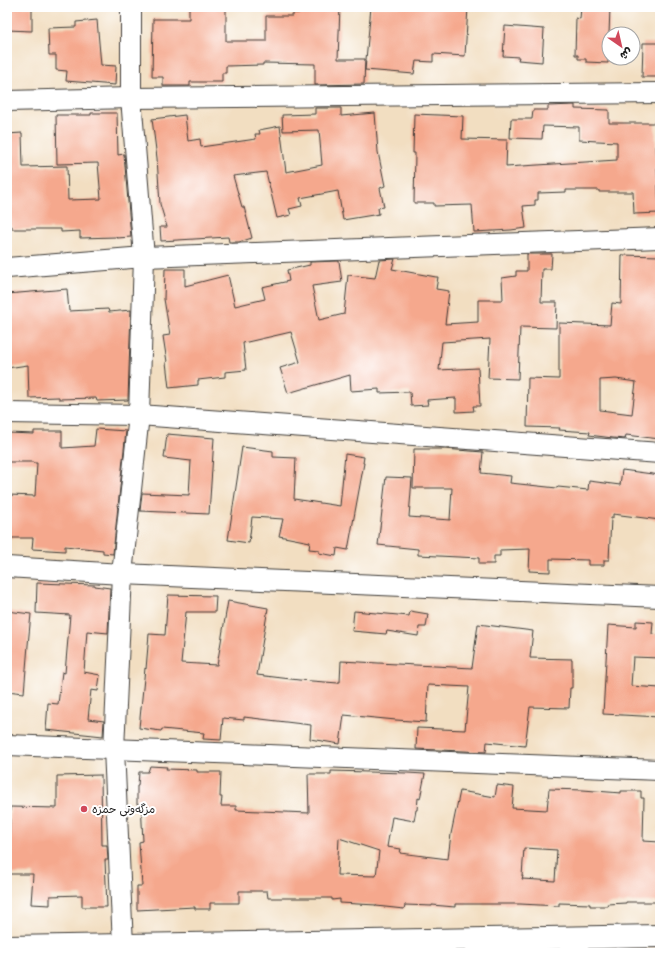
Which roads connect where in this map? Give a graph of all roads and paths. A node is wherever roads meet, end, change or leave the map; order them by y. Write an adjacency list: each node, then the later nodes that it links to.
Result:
1 (131, 7): 3 (street)
2 (660, 93): 3 (street)
3 (131, 98): 4 (street); 6 (street)
4 (7, 101)
5 (660, 238): 6 (street)
6 (144, 257): 7 (street); 9 (street)
7 (7, 268)
8 (7, 413): 9 (street)
9 (139, 415): 10 (street); 12 (street)
10 (660, 453)
11 (7, 567): 12 (street)
12 (122, 574): 13 (street); 15 (street)
13 (660, 597)
14 (7, 745): 15 (street)
15 (114, 748): 16 (street); 18 (street)
16 (660, 770)
17 (660, 936): 19 (street)
18 (123, 945): 20 (street); 21 (street)
19 (475, 946): 21 (street)
20 (7, 947)
21 (152, 949)

